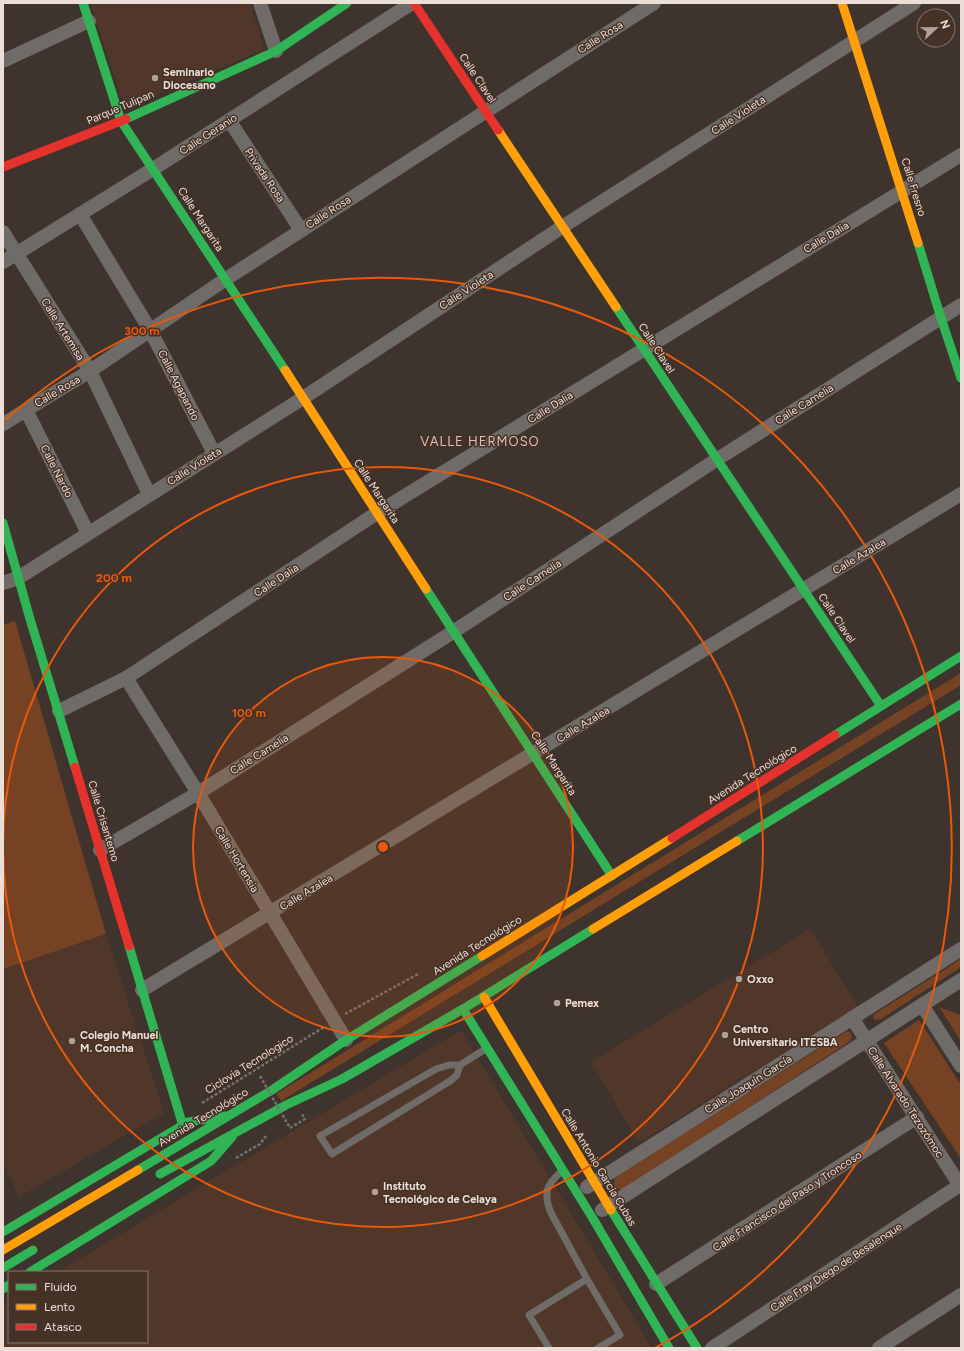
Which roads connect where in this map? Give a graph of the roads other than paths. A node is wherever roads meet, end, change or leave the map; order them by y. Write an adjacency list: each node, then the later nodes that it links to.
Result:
1 (83, 3): 8 (main road, Calle Margarita)
2 (260, 3): 10 (street)
3 (348, 3): 10 (main road, Parque Tulipan)
4 (413, 3): 12 (main road, Calle Clavel); 13 (street, Calle Geranio)
5 (654, 3): 12 (street, Calle Rosa)
6 (842, 3): 9 (main road, Calle Fresno)
7 (914, 3): 9 (street, Calle Violeta)
8 (89, 21): 11 (street); 14 (main road, Calle Margarita)
9 (854, 40): 18 (main road, Calle Fresno); 20 (street, Calle Violeta)
10 (276, 51): 14 (main road, Parque Tulipan)
11 (3, 61)
12 (485, 110): 20 (main road, Calle Clavel); 21 (street, Calle Rosa)
13 (229, 120): 17 (street, Calle Geranio); 21 (street, Privada Rosa)
14 (121, 121): 16 (main road, Parque Tulipan); 17 (main road, Calle Margarita)
15 (961, 155): 18 (street, Calle Dalia)
16 (3, 167)
17 (153, 169): 19 (street, Calle Geranio); 25 (main road, Calle Margarita)
18 (903, 191): 27 (main road, Calle Fresno); 29 (street, Calle Dalia)
19 (80, 214): 23 (street, Calle Geranio); 28 (street, Calle Agapando)
20 (562, 226): 29 (main road, Calle Clavel); 32 (street, Calle Violeta)
21 (302, 230): 25 (street, Calle Rosa)
22 (3, 232): 23 (street, Calle Artemisa)
23 (16, 253): 24 (street, Calle Geranio); 30 (street, Calle Artemisa)
24 (3, 262)
25 (226, 278): 28 (street, Calle Rosa); 32 (main road, Calle Margarita)
26 (961, 305): 27 (street, Calle Camelia)
27 (941, 318): 31 (main road, Calle Fresno); 36 (street, Calle Camelia)
28 (150, 330): 30 (street, Calle Rosa); 35 (street, Calle Agapando)
29 (644, 349): 36 (main road, Calle Clavel); 39 (street, Calle Dalia)
30 (90, 371): 33 (street, Calle Rosa); 37 (street, Calle Artemisa)
31 (961, 378)
32 (303, 398): 35 (street, Calle Violeta); 39 (main road, Calle Margarita)
33 (26, 410): 34 (street, Calle Rosa); 41 (street, Calle Nardo)
34 (3, 424)
35 (214, 453): 37 (street, Calle Violeta)
36 (716, 460): 44 (main road, Calle Clavel); 45 (street, Calle Camelia)
37 (149, 494): 41 (street, Calle Violeta)
38 (961, 494): 44 (street, Calle Azalea)
39 (377, 513): 45 (main road, Calle Margarita); 47 (street, Calle Dalia)
40 (3, 523): 42 (main road, Calle Crisantemo)
41 (88, 533): 42 (street, Calle Violeta)
42 (18, 578): 43 (street, Calle Violeta); 50 (main road, Calle Crisantemo)
43 (3, 583)
44 (804, 590): 49 (main road, Calle Clavel); 51 (street, Calle Azalea)
45 (453, 632): 51 (main road, Calle Margarita); 52 (street, Calle Camelia)
46 (961, 656): 49 (main road, Avenida Tecnológico)
47 (126, 678): 50 (street, Calle Dalia); 52 (street, Calle Hortensia)
48 (961, 704): 59 (main road)
49 (881, 706): 54 (main road, Avenida Tecnológico)
50 (59, 711): 53 (main road, Calle Crisantemo)
51 (533, 754): 54 (main road, Calle Margarita); 55 (street, Calle Azalea)
52 (198, 793): 53 (street, Calle Camelia); 55 (street, Calle Hortensia)
53 (100, 850): 58 (main road, Calle Crisantemo)
54 (612, 876): 63 (main road, Avenida Tecnológico)
55 (270, 913): 58 (street, Calle Azalea); 63 (street, Calle Hortensia)
56 (961, 949): 62 (street, Calle Joaquín García)
57 (961, 980): 60 (street)
58 (142, 990): 71 (main road, Calle Crisantemo)
59 (484, 997): 61 (main road); 70 (main road, Calle Antonio García Cubas)
60 (922, 1005): 64 (street); 67 (street)
61 (463, 1009): 65 (main road, Calle Antonio García Cubas); 72 (main road)
62 (852, 1018): 64 (street, Calle Alvarado Tezozómoc); 75 (street, Calle Joaquín García)
63 (346, 1040): 68 (main road, Avenida Tecnológico)
64 (866, 1041): 69 (street, Calle Alvarado Tezozómoc); 78 (street)
65 (487, 1048): 66 (lane); 70 (main road, Calle Antonio García Cubas)
66 (460, 1065): 66 (lane)
67 (961, 1066)
68 (230, 1115): 71 (main road); 82 (main road, Avenida Tecnológico)
69 (917, 1117): 76 (street, Calle Alvarado Tezozómoc); 86 (street, Calle Francisco del Paso y Troncoso)
70 (547, 1124): 73 (main road, Calle Antonio García Cubas); 75 (main road, Calle Antonio García Cubas)
71 (183, 1126): 80 (main road)
72 (239, 1130): 74 (main road); 84 (main road)
73 (563, 1171): 77 (main road, Calle Antonio García Cubas); 85 (lane)
74 (152, 1178)
75 (594, 1182): 77 (street, Calle Joaquín García); 78 (main road, Calle Antonio García Cubas)
76 (961, 1186): 92 (street, Calle Fray Diego de Besalenque)
77 (577, 1194): 79 (main road, Calle Antonio García Cubas)
78 (608, 1206): 79 (street); 86 (main road, Calle Antonio García Cubas)
79 (592, 1218): 90 (main road, Calle Antonio García Cubas)
80 (3, 1232)
81 (44, 1244): 83 (main road)
82 (3, 1250)
83 (3, 1268)
84 (32, 1271)
85 (587, 1279): 88 (lane); 89 (lane)
86 (656, 1284): 91 (main road, Calle Antonio García Cubas)
87 (961, 1295): 93 (street)
88 (549, 1348)
89 (598, 1348)
90 (669, 1348)
91 (696, 1348)
92 (712, 1348)
93 (879, 1348)

